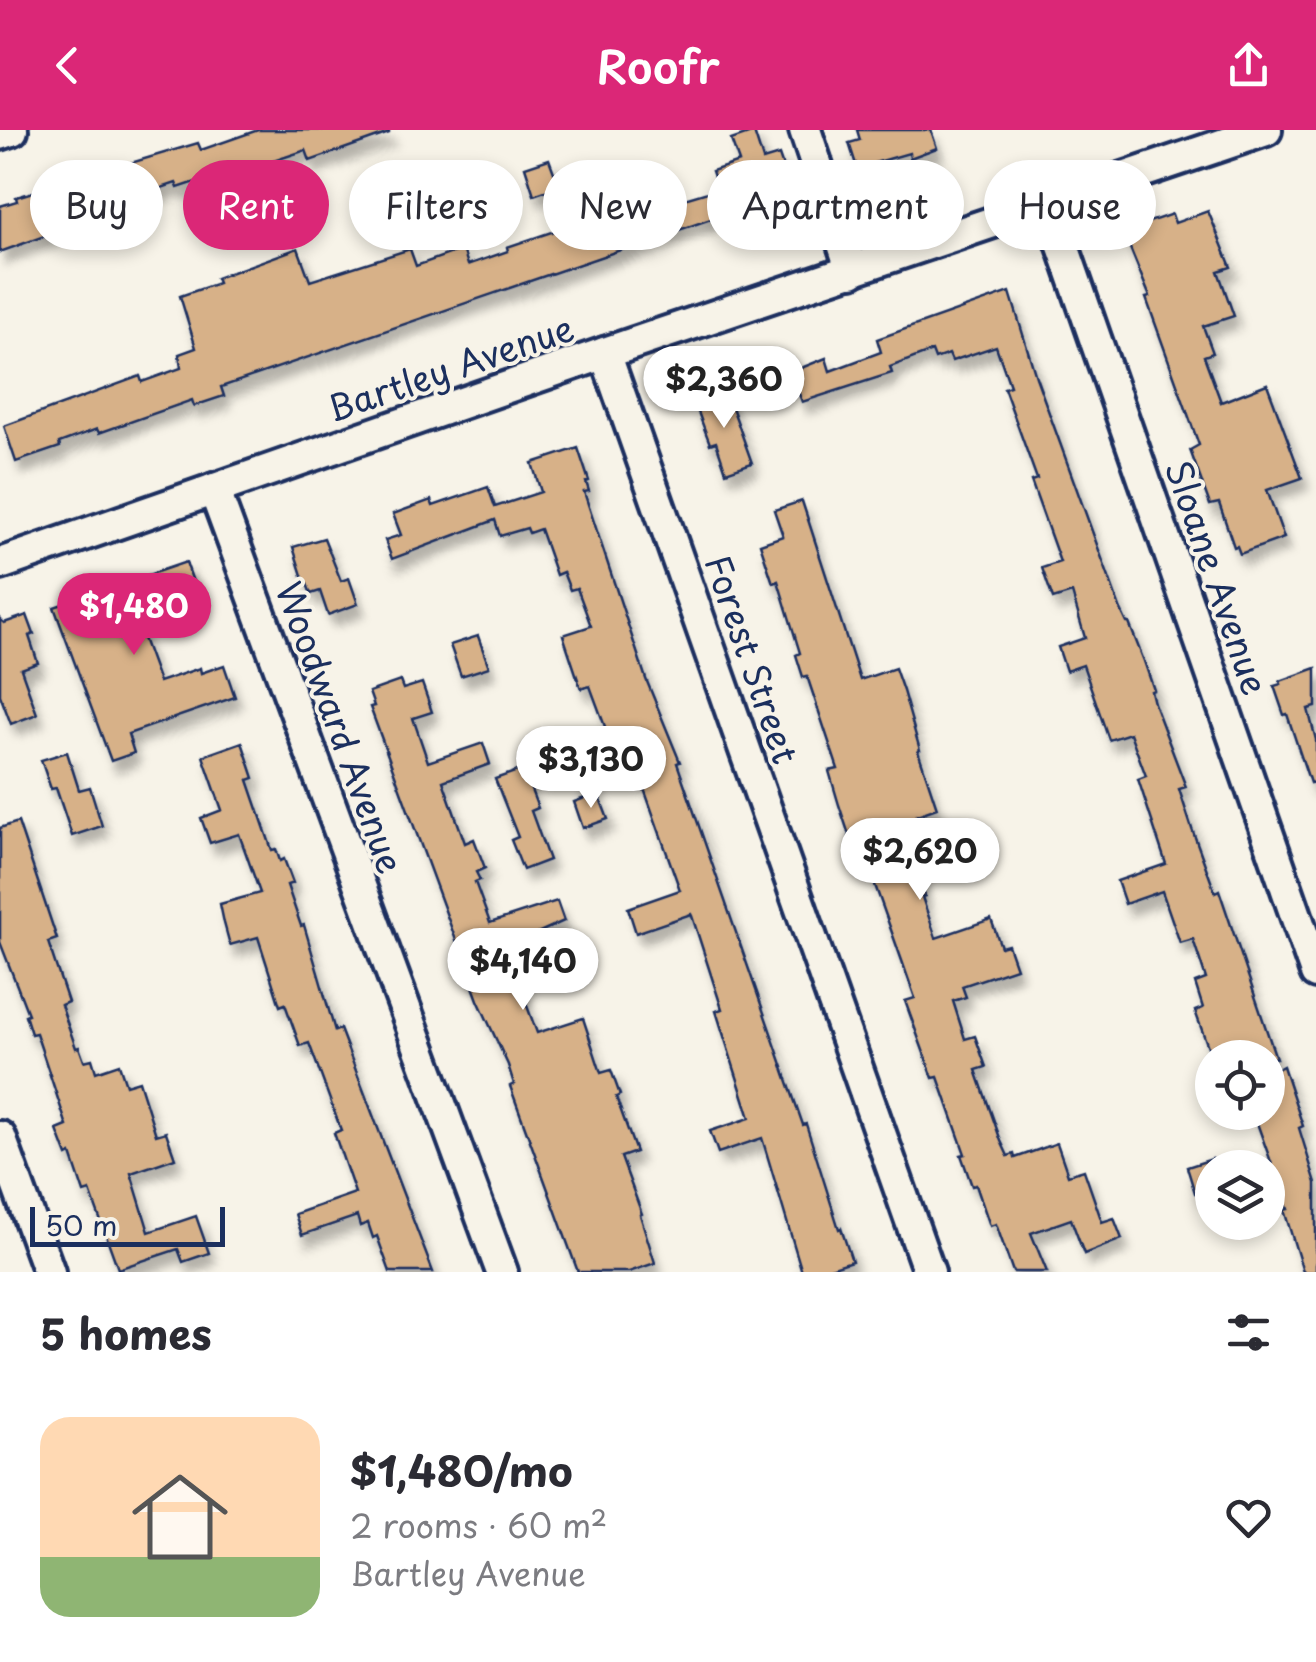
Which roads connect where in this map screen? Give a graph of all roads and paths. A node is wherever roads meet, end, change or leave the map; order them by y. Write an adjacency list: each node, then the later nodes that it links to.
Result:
1 (12, 130): 4 (street)
2 (805, 130): 8 (street)
3 (1266, 130): 5 (street, Bartley Avenue)
4 (0, 134)
5 (1156, 169)
6 (984, 227): 8 (street, Bartley Avenue)
7 (1064, 250): 12 (street, Sloane Avenue)
8 (852, 271): 9 (street, Bartley Avenue)
9 (605, 353): 10 (street, Bartley Avenue); 16 (street, Forest Street)
10 (214, 489): 11 (street, Bartley Avenue); 15 (street, Woodward Avenue)
11 (0, 564)
12 (1316, 973)
13 (0, 1137): 14 (street)
14 (49, 1272)
15 (502, 1272)
16 (930, 1272)

